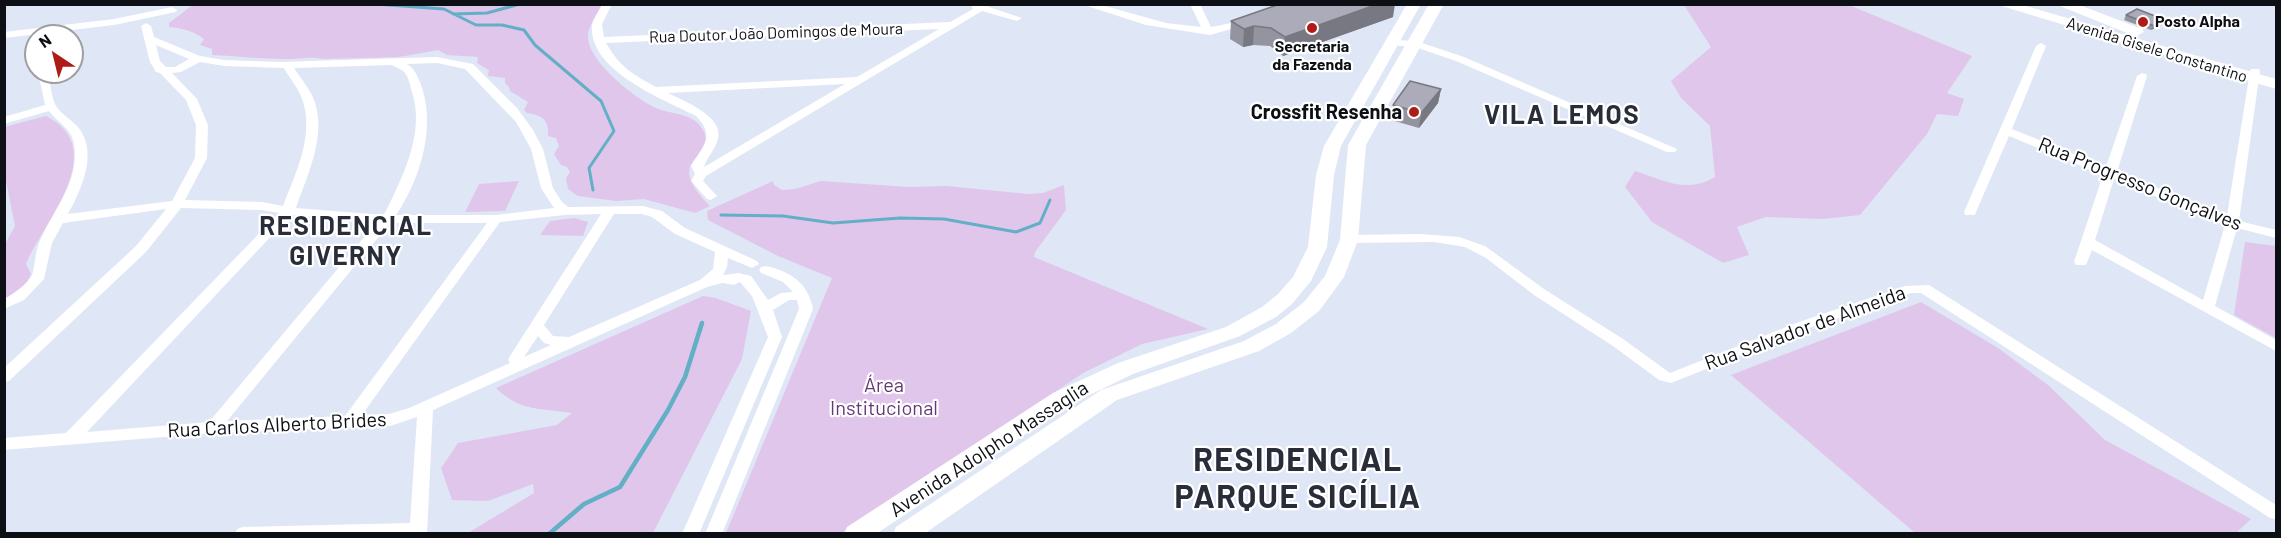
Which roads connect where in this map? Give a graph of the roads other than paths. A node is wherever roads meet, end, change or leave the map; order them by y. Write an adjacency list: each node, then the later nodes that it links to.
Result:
1 (183, 4): 15 (street)
2 (607, 4): 23 (street)
3 (1086, 4): 10 (street)
4 (1195, 4): 13 (street)
5 (1414, 4): 24 (main road, Avenida Adolpho Massaglia)
6 (1437, 4): 25 (main road, Avenida Adolpho Massaglia)
7 (2002, 4): 18 (main road, Avenida Gisele Constantino)
8 (2062, 4): 11 (main road, Avenida Gisele Constantino)
9 (975, 6): 12 (street); 16 (street)
10 (1099, 6): 19 (street)
11 (2093, 15): 18 (main road); 34 (main road, Avenida Gisele Constantino)
12 (1017, 18)
13 (1201, 19): 19 (street); 20 (street)
14 (1255, 21): 20 (street)
15 (148, 25): 17 (street); 27 (street); 33 (street)
16 (952, 25): 23 (street, Rua Doutor João Domingos de Moura); 38 (street)
17 (84, 26)
18 (2077, 26): 34 (main road, Avenida Gisele Constantino)
19 (1184, 30): 20 (street)
20 (1210, 32)
21 (24, 33): 22 (street)
22 (4, 35)
23 (599, 40): 42 (street)
24 (1395, 43): 25 (street); 60 (main road, Avenida Adolpho Massaglia)
25 (1416, 44): 47 (street); 62 (main road, Avenida Adolpho Massaglia)
26 (2041, 46): 45 (street)
27 (180, 52): 28 (street); 33 (street)
28 (198, 59): 32 (street); 33 (street)
29 (448, 61): 30 (street); 37 (street); 54 (street)
30 (393, 62): 31 (street); 37 (street)
31 (326, 64): 32 (street); 39 (street)
32 (287, 65): 39 (street)
33 (157, 66): 52 (street)
34 (2254, 75): 36 (main road, Avenida Gisele Constantino); 41 (main road, Avenida Gisele Constantino); 61 (street)
35 (2142, 76): 50 (street)
36 (2277, 77)
37 (412, 78): 58 (street)
38 (859, 80): 42 (street); 48 (street)
39 (299, 81): 53 (street)
40 (46, 84): 43 (street)
41 (2277, 84)
42 (654, 90): 46 (street)
43 (51, 107): 44 (street); 57 (street)
44 (7, 120)
45 (2006, 130): 50 (street, Rua Progresso Gonçalves); 56 (street)
46 (710, 148): 48 (street); 49 (street)
47 (1671, 149)
48 (740, 151): 49 (street)
49 (701, 174): 51 (street)
50 (2110, 174): 61 (street, Rua Progresso Gonçalves); 65 (street)
51 (711, 196)
52 (177, 204): 53 (street); 57 (street); 81 (street)
53 (288, 211): 58 (street); 85 (street)
54 (565, 211): 55 (street); 59 (street)
55 (609, 212): 64 (street); 76 (street)
56 (1970, 212)
57 (61, 219): 73 (street)
58 (389, 219): 59 (street); 84 (street)
59 (496, 219): 83 (street)
60 (1324, 221): 62 (main road); 79 (main road, Avenida Adolpho Massaglia)
61 (2232, 223): 63 (street, Rua Progresso Gonçalves); 74 (street)
62 (1350, 231): 79 (main road, Avenida Adolpho Massaglia); 87 (street, Rua Salvador de Almeida)
63 (2277, 234)
64 (702, 241): 66 (street); 67 (street)
65 (2088, 242): 68 (street); 74 (street)
66 (721, 254): 70 (street); 71 (street, Rua Carlos Alberto Brides)
67 (747, 262)
68 (2081, 262)
69 (766, 270): 70 (street)
70 (794, 281): 72 (street)
71 (729, 284): 75 (street); 77 (street, Rua Carlos Alberto Brides)
72 (803, 296): 75 (street); 91 (street)
73 (4, 305)
74 (2208, 308): 78 (street)
75 (764, 309): 90 (street)
76 (538, 327): 77 (street); 80 (street)
77 (574, 341): 80 (street, Rua Carlos Alberto Brides)
78 (2277, 346)
79 (1177, 361): 92 (main road, Avenida Adolpho Massaglia); 93 (main road, Avenida Adolpho Massaglia)
80 (519, 366): 82 (street, Rua Carlos Alberto Brides)
81 (4, 377)
82 (424, 407): 83 (street, Rua Carlos Alberto Brides); 88 (street)
83 (349, 422): 84 (street, Rua Carlos Alberto Brides)
84 (213, 427): 85 (street, Rua Carlos Alberto Brides)
85 (72, 437): 86 (street, Rua Carlos Alberto Brides)
86 (4, 444)
87 (2276, 511)
88 (418, 532): 89 (street)
89 (243, 534)
90 (690, 534)
91 (714, 534)
92 (856, 534)
93 (905, 534)

